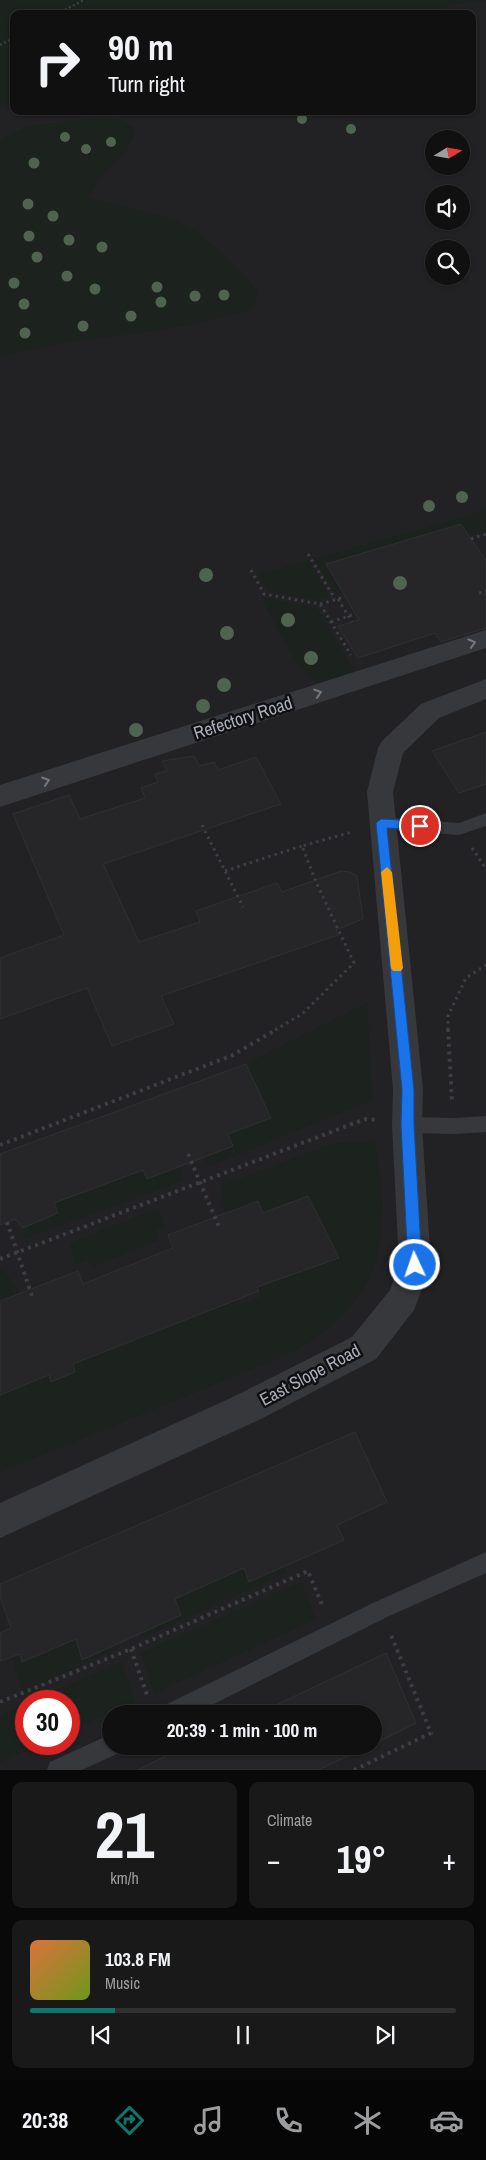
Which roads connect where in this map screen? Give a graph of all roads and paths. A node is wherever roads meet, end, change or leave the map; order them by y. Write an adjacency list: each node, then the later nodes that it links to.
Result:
1 (84, 0): 2 (path)
2 (65, 10)
3 (486, 534): 4 (path)
4 (471, 539)
5 (308, 554): 10 (path)
6 (251, 570): 11 (path)
7 (486, 591): 8 (path)
8 (480, 593)
9 (345, 596): 10 (path)
10 (337, 599): 11 (path); 13 (path)
11 (320, 604): 14 (path)
12 (356, 614): 13 (path)
13 (349, 616): 14 (path); 15 (path)
14 (331, 622): 17 (path)
15 (352, 622)
16 (486, 639): 19 (street, Refectory Road, one-way to 16)
17 (355, 662)
18 (486, 688): 21 (street, East Slope Road)
19 (0, 796)
20 (486, 819): 21 (lane)
21 (381, 823): 23 (path); 30 (street, East Slope Road)
22 (202, 824): 26 (path)
23 (302, 846): 26 (path); 32 (path)
24 (480, 860): 25 (path)
25 (486, 868)
26 (225, 871): 27 (path)
27 (243, 907)
28 (486, 964): 31 (path)
29 (486, 1124): 31 (lane)
30 (407, 1125): 31 (lane); 34 (path); 40 (street, East Slope Road)
31 (455, 1126)
32 (0, 1145)
33 (188, 1154): 34 (path)
34 (199, 1182): 36 (path); 37 (path)
35 (7, 1222): 37 (path)
36 (218, 1227)
37 (16, 1252): 38 (path); 39 (path)
38 (0, 1259)
39 (33, 1299)
40 (0, 1521)
41 (486, 1562): 43 (lane)
42 (323, 1608): 44 (path)
43 (380, 1610): 47 (lane); 50 (path)
44 (131, 1649): 45 (path); 46 (path)
45 (145, 1691)
46 (0, 1702)
47 (189, 1705)
48 (102, 1749): 49 (lane)
49 (58, 1770)
50 (354, 1770)

